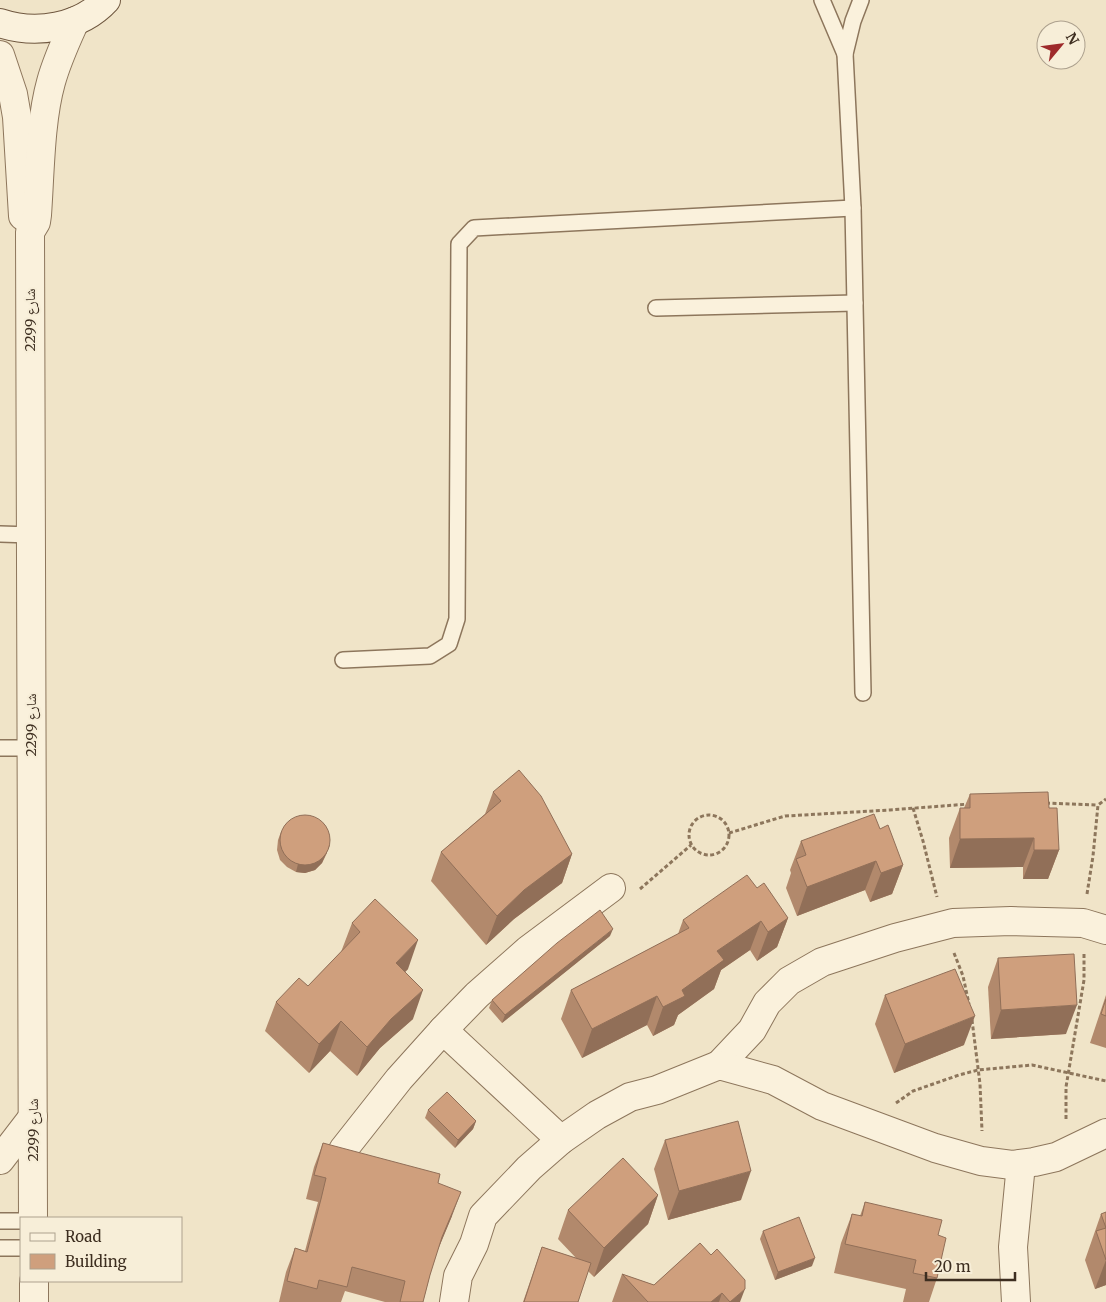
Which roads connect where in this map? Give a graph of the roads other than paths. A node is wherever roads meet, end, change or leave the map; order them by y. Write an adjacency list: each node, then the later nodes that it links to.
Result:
1 (106, 0): 4 (street)
2 (822, 0): 6 (lane)
3 (861, 0): 6 (lane)
4 (75, 21): 5 (street); 9 (street, شارع 2299)
5 (0, 23)
6 (845, 54): 8 (lane)
7 (0, 55): 9 (street, شارع 2299)
8 (853, 208): 10 (lane); 14 (lane)
9 (30, 232): 13 (street, شارع 2299)
10 (855, 303): 11 (lane); 15 (lane)
11 (656, 308)
12 (0, 534): 13 (lane)
13 (31, 534): 17 (street, شارع 2299)
14 (343, 660)
15 (863, 693)
16 (0, 748): 17 (lane)
17 (31, 748): 22 (street, شارع 2299)
18 (611, 888): 20 (street)
19 (1095, 926): 21 (street)
20 (444, 1030): 24 (street); 25 (street)
21 (719, 1065): 24 (street); 27 (street)
22 (32, 1117): 26 (street); 28 (street, شارع 2299)
23 (1106, 1133): 27 (street)
24 (561, 1140): 35 (street)
25 (343, 1150)
26 (0, 1160)
27 (1020, 1164): 36 (street)
28 (33, 1217)
29 (0, 1221): 30 (lane)
30 (20, 1221)
31 (0, 1248): 32 (lane)
32 (20, 1248)
33 (34, 1282): 34 (street)
34 (34, 1302)
35 (454, 1302)
36 (1016, 1302)

